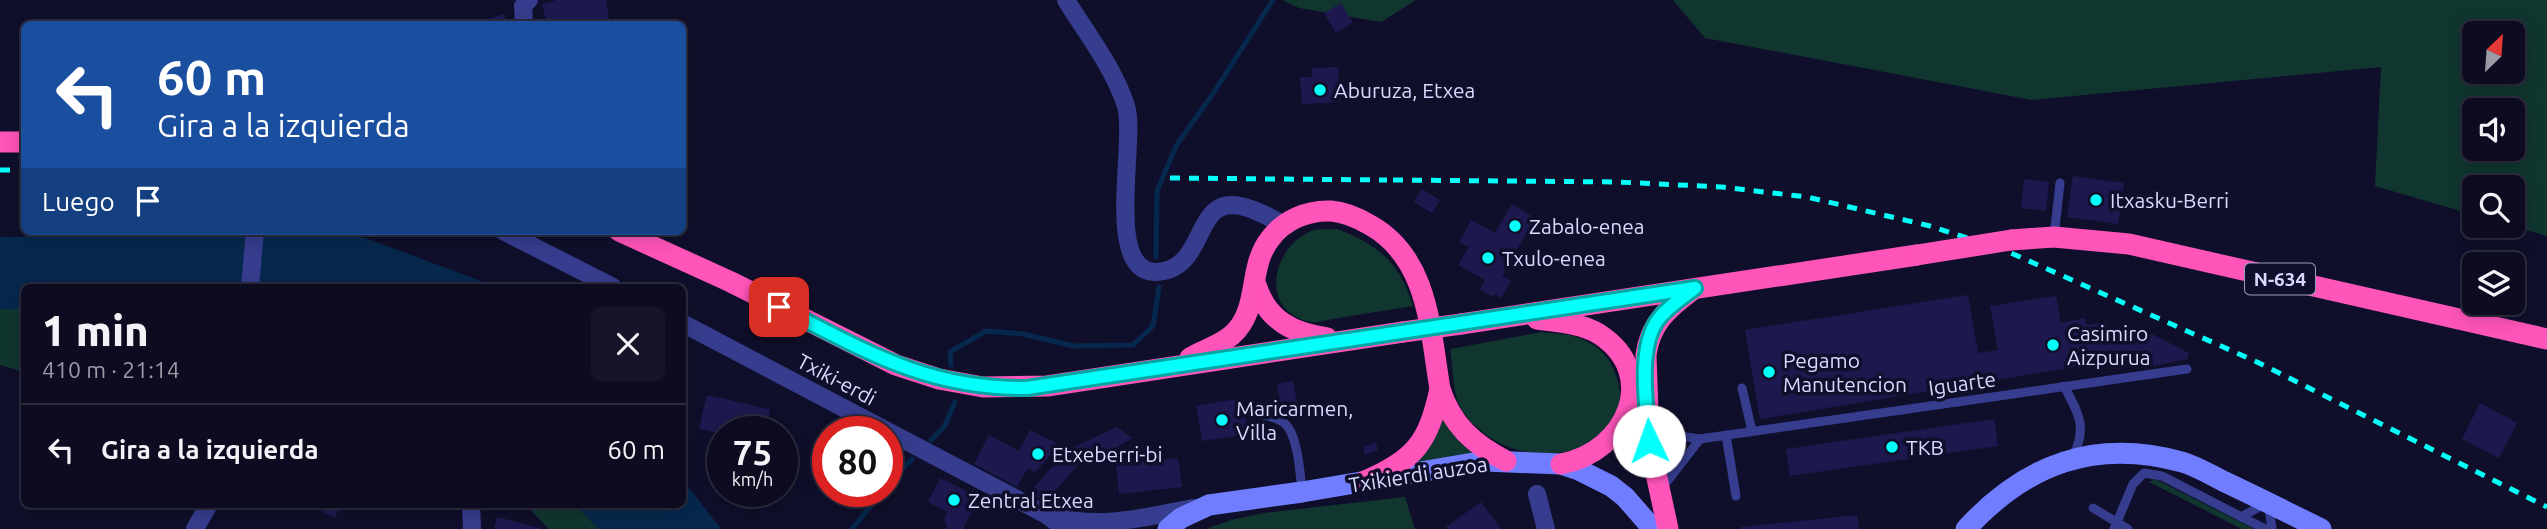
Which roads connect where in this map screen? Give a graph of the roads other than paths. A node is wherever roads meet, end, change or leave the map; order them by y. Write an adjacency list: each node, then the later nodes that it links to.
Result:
1 (529, 0): 3 (street)
2 (1066, 0): 7 (street)
3 (524, 21)
4 (0, 142): 5 (highway)
5 (21, 142)
6 (2060, 183): 11 (lane)
7 (1284, 225): 14 (highway); 24 (highway)
8 (255, 235): 12 (street)
9 (511, 235): 13 (street)
10 (628, 235): 20 (highway, N-634)
11 (2054, 237): 15 (highway, N-634, bridge); 18 (highway, N-634)
12 (250, 284)
13 (607, 284)
14 (1256, 285): 19 (highway); 20 (highway)
15 (1695, 288): 16 (highway, N-634); 26 (highway)
16 (1514, 316): 19 (highway, N-634, bridge); 32 (highway)
17 (686, 325): 43 (street, Txiki-erdi)
18 (2547, 339)
19 (1347, 341): 20 (highway, N-634)
20 (1176, 367)
21 (2187, 369): 22 (lane, Iguarte)
22 (2064, 386): 27 (lane, Iguarte); 30 (lane)
23 (1742, 388): 27 (lane)
24 (1440, 389): 31 (highway); 33 (highway)
25 (1252, 413): 34 (lane)
26 (1648, 419): 29 (lane, Iguarte); 35 (highway)
27 (1752, 431): 28 (lane, Iguarte)
28 (1726, 435): 29 (lane, Iguarte); 37 (lane)
29 (1700, 439): 35 (lane)
30 (2071, 460): 38 (street); 53 (street)
31 (1506, 461): 32 (street, Txikierdi auzoa); 33 (street, Txikierdi auzoa)
32 (1561, 464): 51 (street, Txikierdi auzoa)
33 (1363, 482): 34 (street, Txikierdi auzoa)
34 (1302, 492): 39 (street, Txikierdi auzoa)
35 (1658, 492): 52 (highway)
36 (1536, 494): 50 (street)
37 (1737, 496)
38 (2268, 502): 44 (lane); 56 (lane); 57 (street)
39 (1209, 505): 43 (street); 49 (street, Txikierdi auzoa)
40 (207, 508): 46 (street)
41 (471, 508): 47 (street)
42 (2093, 508): 45 (lane)
43 (1045, 514): 48 (street)
44 (2241, 517): 45 (lane); 55 (lane)
45 (2116, 526): 54 (lane)
46 (195, 529)
47 (472, 529)
48 (1066, 529)
49 (1168, 529)
50 (1546, 529)
51 (1653, 529)
52 (1668, 529)
53 (1966, 529)
54 (2128, 529)
55 (2265, 529)
56 (2272, 529)
57 (2321, 529)

